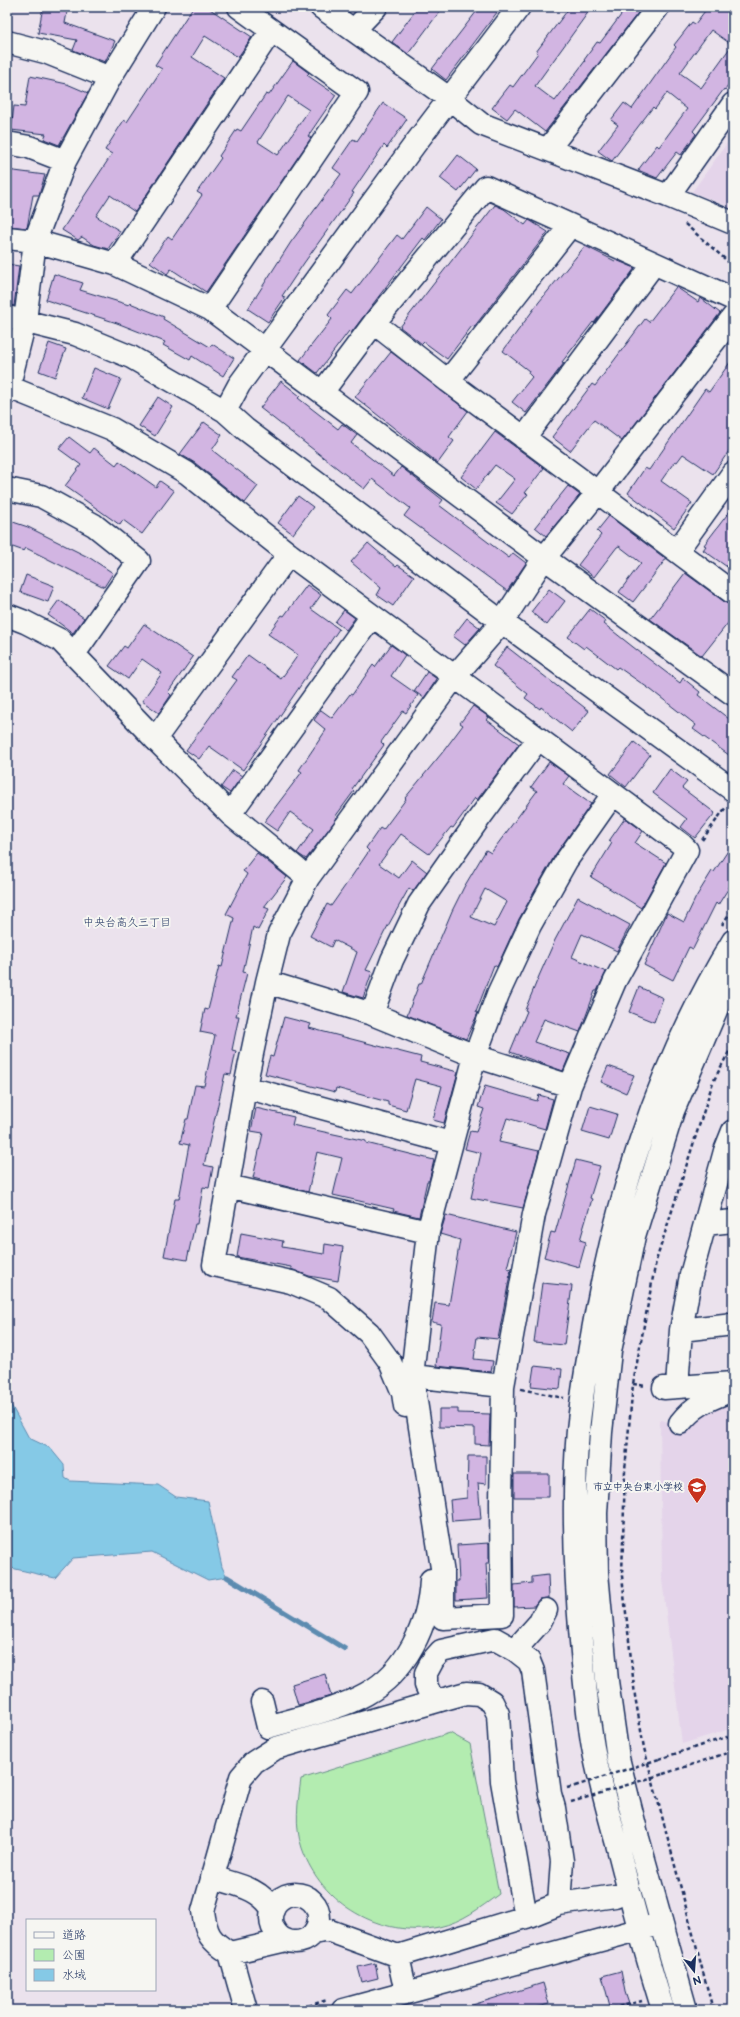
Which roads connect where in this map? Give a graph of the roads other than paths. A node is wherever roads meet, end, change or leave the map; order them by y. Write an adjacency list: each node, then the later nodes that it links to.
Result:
1 (154, 7): 10 (street)
2 (239, 7): 8 (street)
3 (322, 7): 7 (street)
4 (376, 7): 7 (street)
5 (519, 7): 11 (street)
6 (658, 7): 14 (street)
7 (354, 30): 11 (street)
8 (271, 31): 21 (street); 24 (street)
9 (7, 42): 10 (street)
10 (110, 78): 15 (street)
11 (450, 99): 14 (street); 28 (street)
12 (733, 104): 16 (street)
13 (7, 143): 15 (street)
14 (549, 148): 16 (street)
15 (65, 161): 20 (street)
16 (668, 196): 17 (street)
17 (733, 223)
18 (570, 226): 22 (street); 27 (street); 29 (street)
19 (7, 238): 20 (street)
20 (35, 241): 21 (street); 26 (street)
21 (115, 264): 24 (street)
22 (654, 264): 23 (street); 33 (street)
23 (733, 299)
24 (210, 308): 28 (street)
25 (733, 317): 36 (street)
26 (16, 319): 30 (street); 32 (street)
27 (374, 323): 29 (street); 31 (street)
28 (266, 348): 31 (street); 32 (street)
29 (448, 381): 33 (street)
30 (7, 390): 38 (street)
31 (323, 391): 39 (street)
32 (225, 411): 43 (street)
33 (524, 438): 36 (street)
34 (733, 472): 37 (street)
35 (7, 489): 44 (street)
36 (598, 492): 37 (street); 39 (street)
37 (677, 551): 40 (street)
38 (289, 554): 42 (street); 47 (street)
39 (544, 558): 43 (street); 46 (street)
40 (733, 593)
41 (7, 615): 44 (street)
42 (372, 616): 45 (street); 51 (street)
43 (502, 622): 45 (street); 50 (street)
44 (74, 654): 47 (street)
45 (455, 676): 48 (street); 52 (street)
46 (733, 694)
47 (155, 739): 51 (street)
48 (538, 739): 49 (street); 56 (street)
49 (612, 794): 57 (street); 58 (street)
50 (730, 798)
51 (230, 814): 52 (street)
52 (308, 878): 55 (street)
53 (733, 941): 83 (street)
54 (733, 977): 82 (street)
55 (267, 982): 56 (street); 59 (street)
56 (372, 1014): 57 (street)
57 (475, 1056): 58 (street); 61 (street)
58 (570, 1086): 70 (street)
59 (245, 1087): 61 (street); 62 (street)
60 (733, 1131): 64 (street)
61 (451, 1143): 65 (street)
62 (228, 1186): 65 (street); 76 (street)
63 (733, 1221): 64 (street)
64 (704, 1224): 67 (street)
65 (428, 1232): 68 (street)
66 (733, 1324): 67 (street)
67 (681, 1330): 69 (street)
68 (412, 1376): 70 (street); 70 (street)
69 (733, 1383)
70 (503, 1386)
71 (733, 1390): 72 (street)
72 (680, 1423)
73 (546, 1610): 74 (street)
74 (516, 1650): 75 (street); 79 (street)
75 (440, 1700): 77 (street); 81 (street)
76 (262, 1702)
77 (212, 1877): 80 (street); 86 (street)
78 (615, 1896): 79 (street)
79 (559, 1904): 81 (street)
80 (273, 1910): 84 (street); 85 (street)
81 (526, 1917): 87 (street)
82 (662, 1924): 83 (street); 92 (street)
83 (639, 1930): 88 (street); 89 (street)
84 (314, 1933): 85 (street); 87 (street)
85 (286, 1940): 86 (street)
86 (230, 1953): 90 (street)
87 (398, 1956): 88 (street)
88 (407, 1994): 91 (street)
89 (655, 2005)
90 (246, 2010)
91 (343, 2010)
92 (686, 2010)

